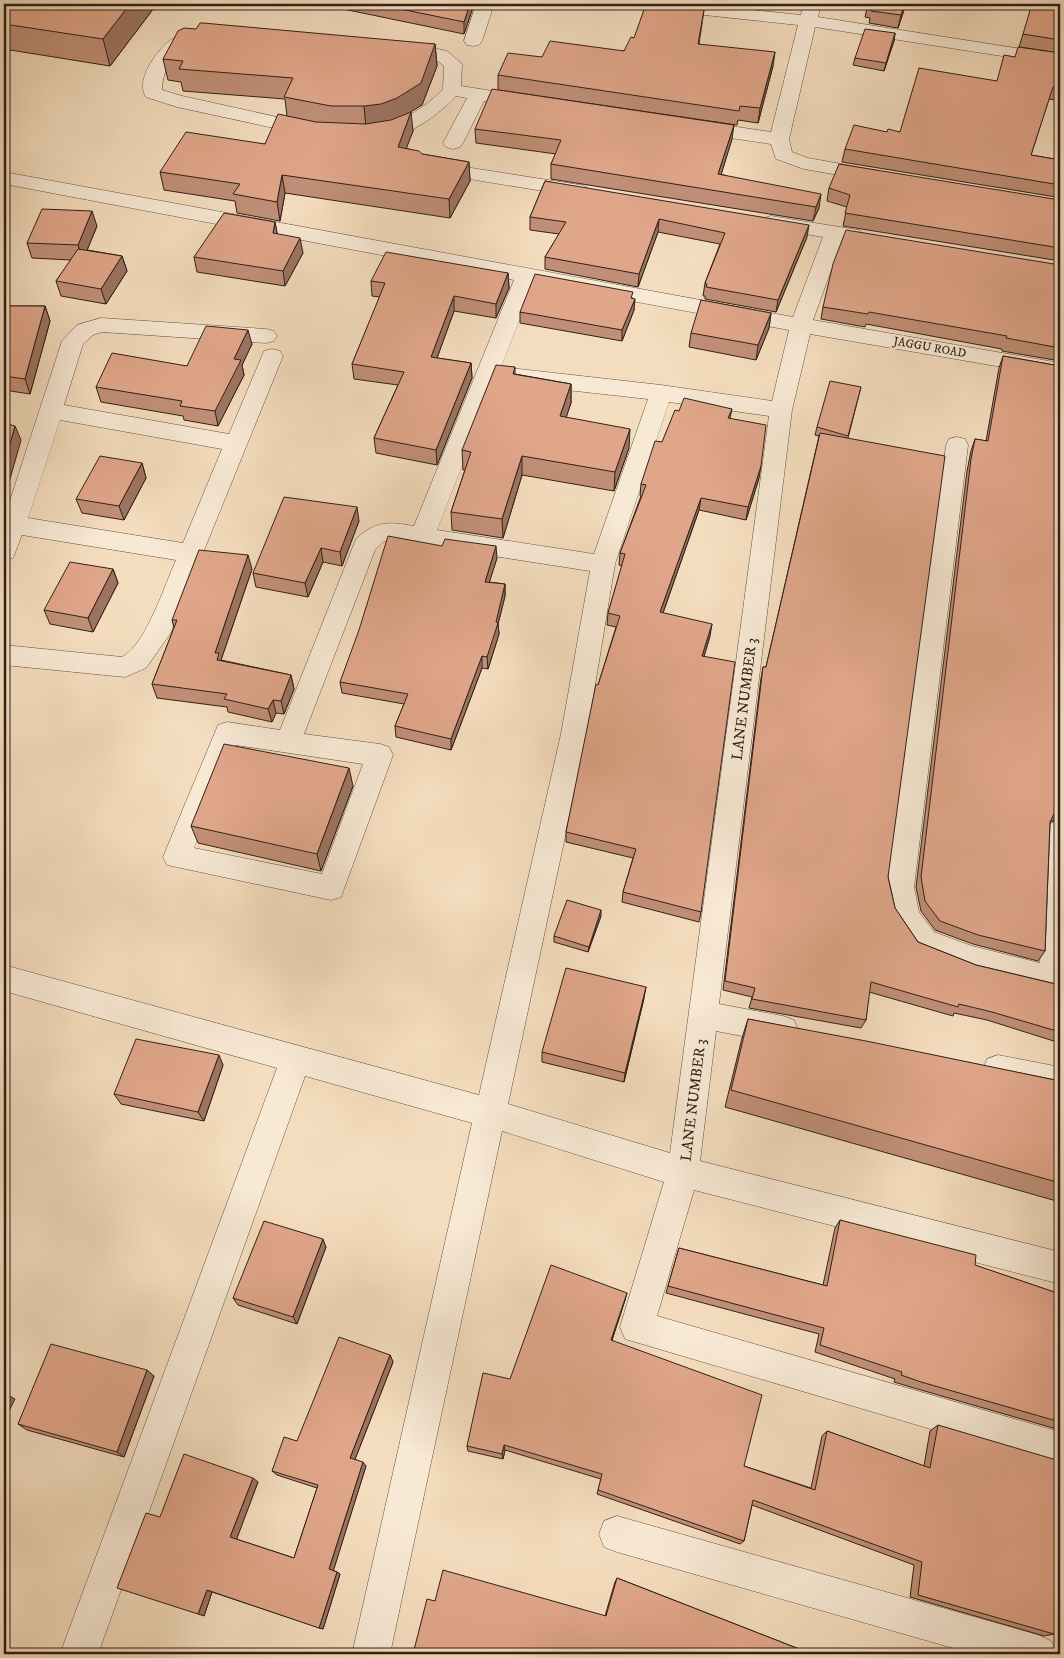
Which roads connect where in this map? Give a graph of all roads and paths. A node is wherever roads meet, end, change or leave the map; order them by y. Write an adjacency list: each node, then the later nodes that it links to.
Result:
1 (485, 4): 6 (street)
2 (648, 4): 3 (street)
3 (675, 5): 4 (street)
4 (810, 12): 8 (street); 15 (street)
5 (214, 36): 13 (street)
6 (473, 41)
7 (385, 44): 9 (street)
8 (1060, 60)
9 (452, 90): 10 (street); 14 (street)
10 (478, 95): 11 (street); 16 (street)
11 (546, 105)
12 (682, 125): 15 (street)
13 (324, 133)
14 (358, 137)
15 (779, 139): 19 (street)
16 (453, 143)
17 (431, 167): 20 (street)
18 (4, 178): 24 (street, JAGGU ROAD)
19 (892, 178)
20 (599, 194)
21 (756, 219): 22 (street)
22 (835, 232): 23 (street); 25 (street, LANE NUMBER 3)
23 (872, 238)
24 (527, 274): 25 (street, JAGGU ROAD); 27 (street)
25 (801, 325): 26 (street, JAGGU ROAD); 29 (street, LANE NUMBER 3)
26 (1060, 370)
27 (486, 373): 28 (street); 34 (street)
28 (661, 393): 29 (street); 37 (street)
29 (781, 410): 43 (street, LANE NUMBER 3)
30 (51, 411): 31 (street); 31 (street); 33 (street)
31 (236, 443): 36 (street)
32 (958, 445): 42 (street)
33 (14, 525): 35 (street); 36 (street)
34 (422, 536): 37 (street); 39 (street)
35 (4, 552)
36 (190, 554): 38 (street)
37 (603, 564): 48 (street)
38 (4, 655)
39 (288, 742): 39 (street)
40 (1060, 832): 42 (street)
41 (4, 978): 45 (street)
42 (1057, 981)
43 (704, 1015): 44 (street); 49 (street, LANE NUMBER 3)
44 (808, 1034)
45 (296, 1059): 48 (street); 53 (street)
46 (973, 1065): 47 (street)
47 (1060, 1081)
48 (490, 1113): 49 (street); 54 (street)
49 (683, 1172): 50 (street); 51 (street, LANE NUMBER 3)
50 (1060, 1268)
51 (1060, 1450)
52 (617, 1534): 55 (street)
53 (79, 1654)
54 (371, 1654)
55 (1038, 1654)

